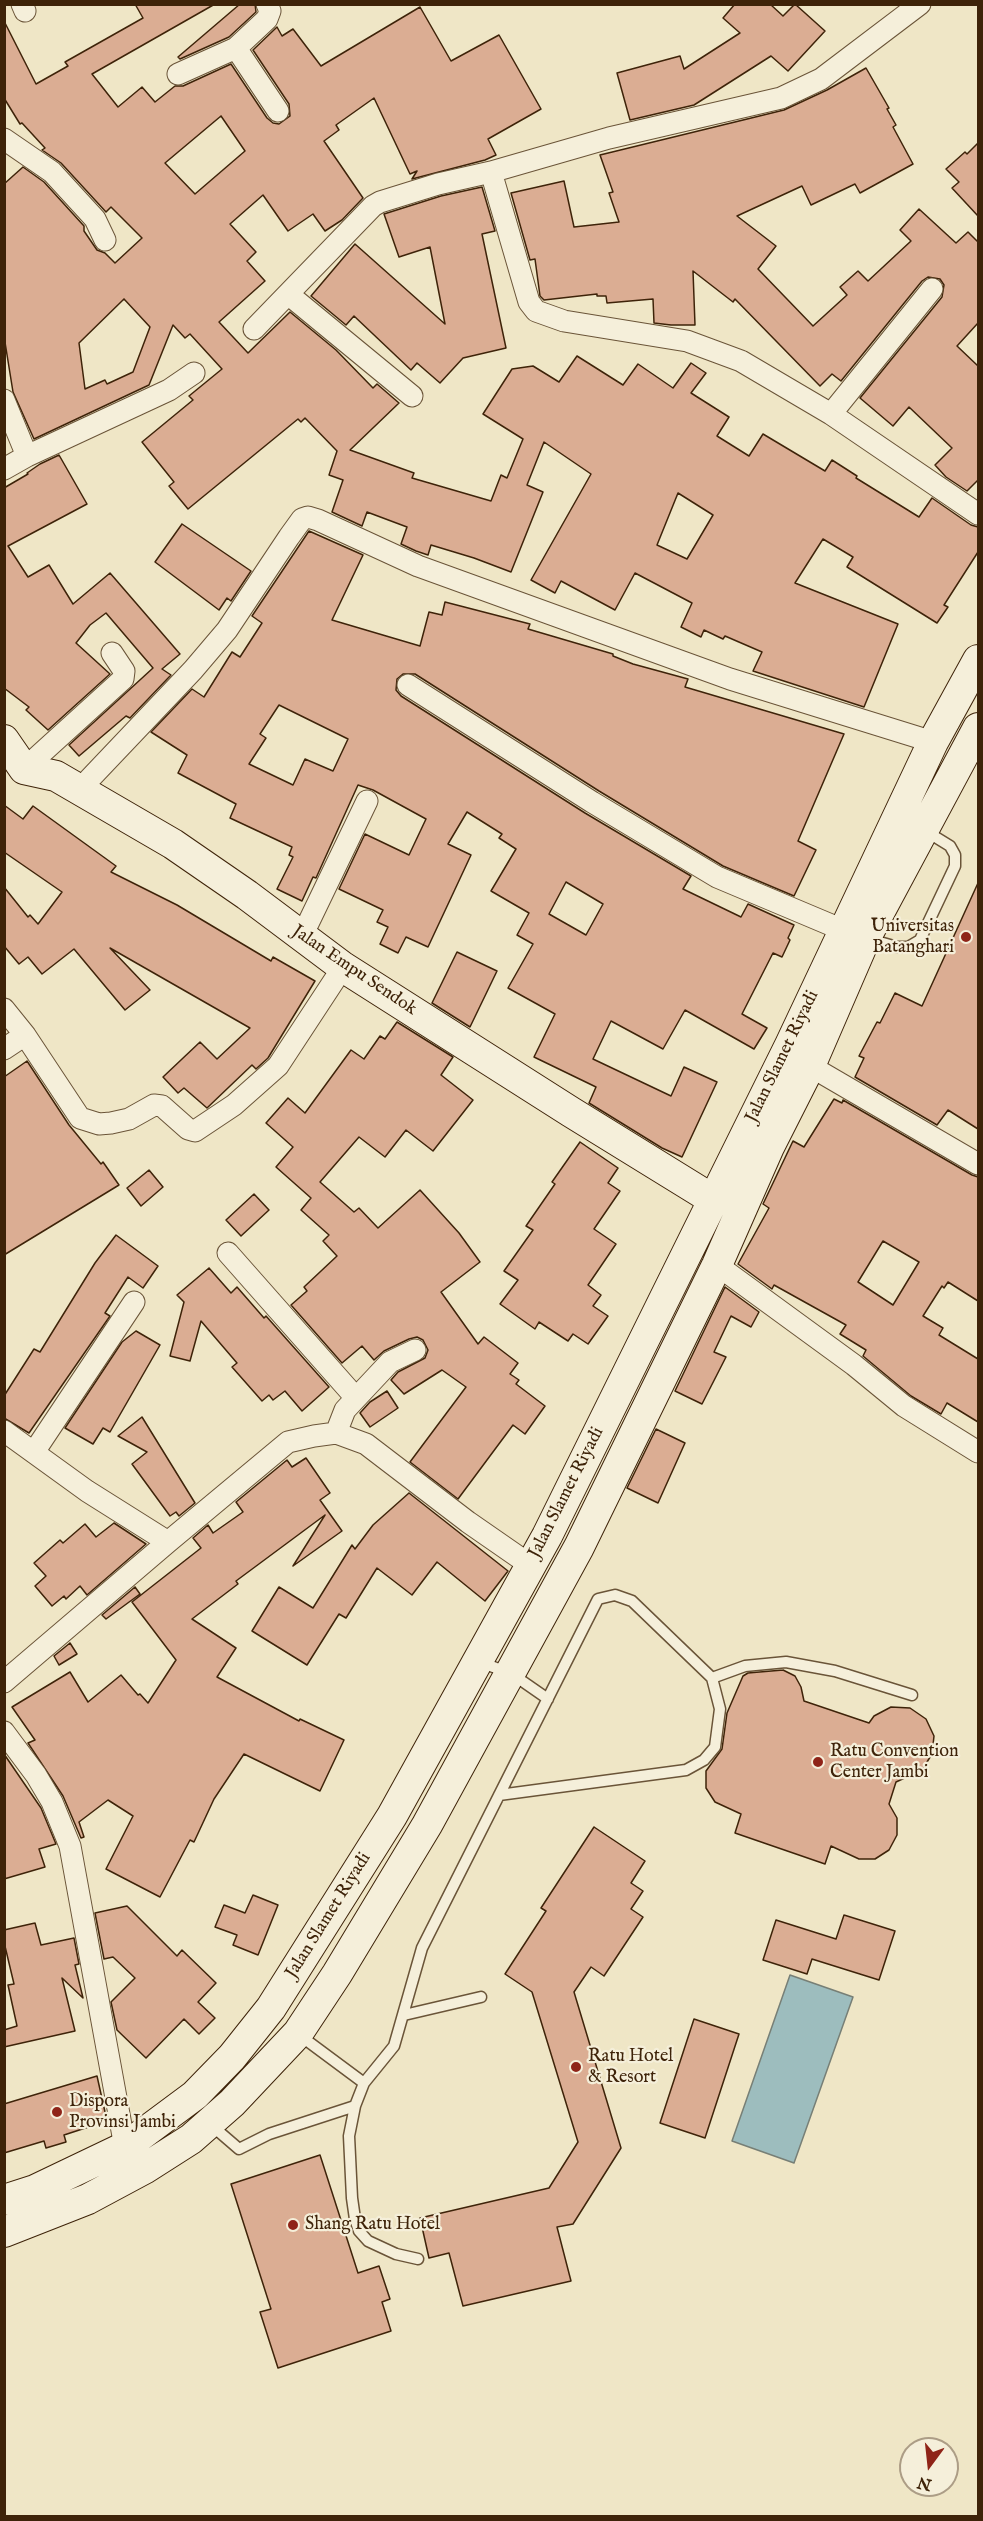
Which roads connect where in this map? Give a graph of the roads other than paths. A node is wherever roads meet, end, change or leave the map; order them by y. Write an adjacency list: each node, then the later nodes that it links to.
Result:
1 (267, 4): 3 (street)
2 (920, 4): 7 (street)
3 (236, 48): 4 (street); 5 (street)
4 (178, 74)
5 (278, 111)
6 (4, 139): 8 (street)
7 (491, 172): 10 (street); 15 (street)
8 (105, 240)
9 (932, 289): 15 (street)
10 (288, 294): 11 (street); 13 (street)
11 (254, 329)
12 (195, 373): 16 (street)
13 (412, 396)
14 (4, 400): 16 (street)
15 (831, 414): 18 (street)
16 (27, 456): 17 (street)
17 (4, 470)
18 (978, 514)
19 (112, 653): 25 (street)
20 (978, 660): 24 (main road, Jalan Slamet Riyadi)
21 (408, 685): 29 (street)
22 (978, 728): 28 (main road, Jalan Slamet Riyadi)
23 (4, 740): 25 (main road)
24 (933, 742): 26 (street); 29 (main road, Jalan Slamet Riyadi)
25 (14, 776): 26 (main road, Jalan Empu Sendok)
26 (80, 789): 30 (main road, Jalan Empu Sendok)
27 (367, 801): 30 (street)
28 (924, 830): 29 (main road, Jalan Slamet Riyadi); 29 (lane)
29 (854, 934): 35 (main road, Jalan Slamet Riyadi); 37 (main road, Jalan Slamet Riyadi)
30 (302, 936): 31 (main road, Jalan Empu Sendok)
31 (343, 967): 33 (street); 37 (main road, Jalan Empu Sendok)
32 (4, 1009): 33 (street)
33 (25, 1035): 34 (street)
34 (4, 1048)
35 (810, 1066): 36 (street); 39 (main road, Jalan Slamet Riyadi)
36 (978, 1164)
37 (712, 1199): 47 (main road, Jalan Slamet Riyadi)
38 (228, 1254): 42 (street)
39 (717, 1265): 46 (street); 49 (main road, Jalan Slamet Riyadi)
40 (134, 1302): 45 (street)
41 (415, 1350): 42 (street)
42 (356, 1398): 44 (street)
43 (4, 1431): 45 (street)
44 (336, 1433): 48 (street); 50 (street)
45 (34, 1452): 48 (street)
46 (978, 1452)
47 (547, 1536): 49 (main road); 50 (main road, Jalan Slamet Riyadi)
48 (168, 1542): 54 (street)
49 (579, 1547): 52 (main road, Jalan Slamet Riyadi)
50 (530, 1565): 51 (main road, Jalan Slamet Riyadi)
51 (477, 1661): 52 (lane); 65 (main road, Jalan Slamet Riyadi)
52 (512, 1674): 56 (lane); 61 (main road, Jalan Slamet Riyadi)
53 (712, 1678): 55 (lane); 56 (lane); 58 (lane)
54 (4, 1682)
55 (912, 1695)
56 (548, 1699): 58 (lane)
57 (4, 1732): 65 (street)
58 (500, 1796): 60 (lane)
59 (481, 1997): 60 (lane)
60 (404, 2015): 62 (lane)
61 (298, 2033): 62 (lane); 64 (main road, Jalan Slamet Riyadi)
62 (364, 2083): 63 (lane)
63 (355, 2106): 64 (lane); 68 (lane)
64 (209, 2123): 67 (main road, Jalan Slamet Riyadi)
65 (125, 2147): 66 (main road, Jalan Slamet Riyadi)
66 (4, 2200)
67 (4, 2232)
68 (418, 2259)

